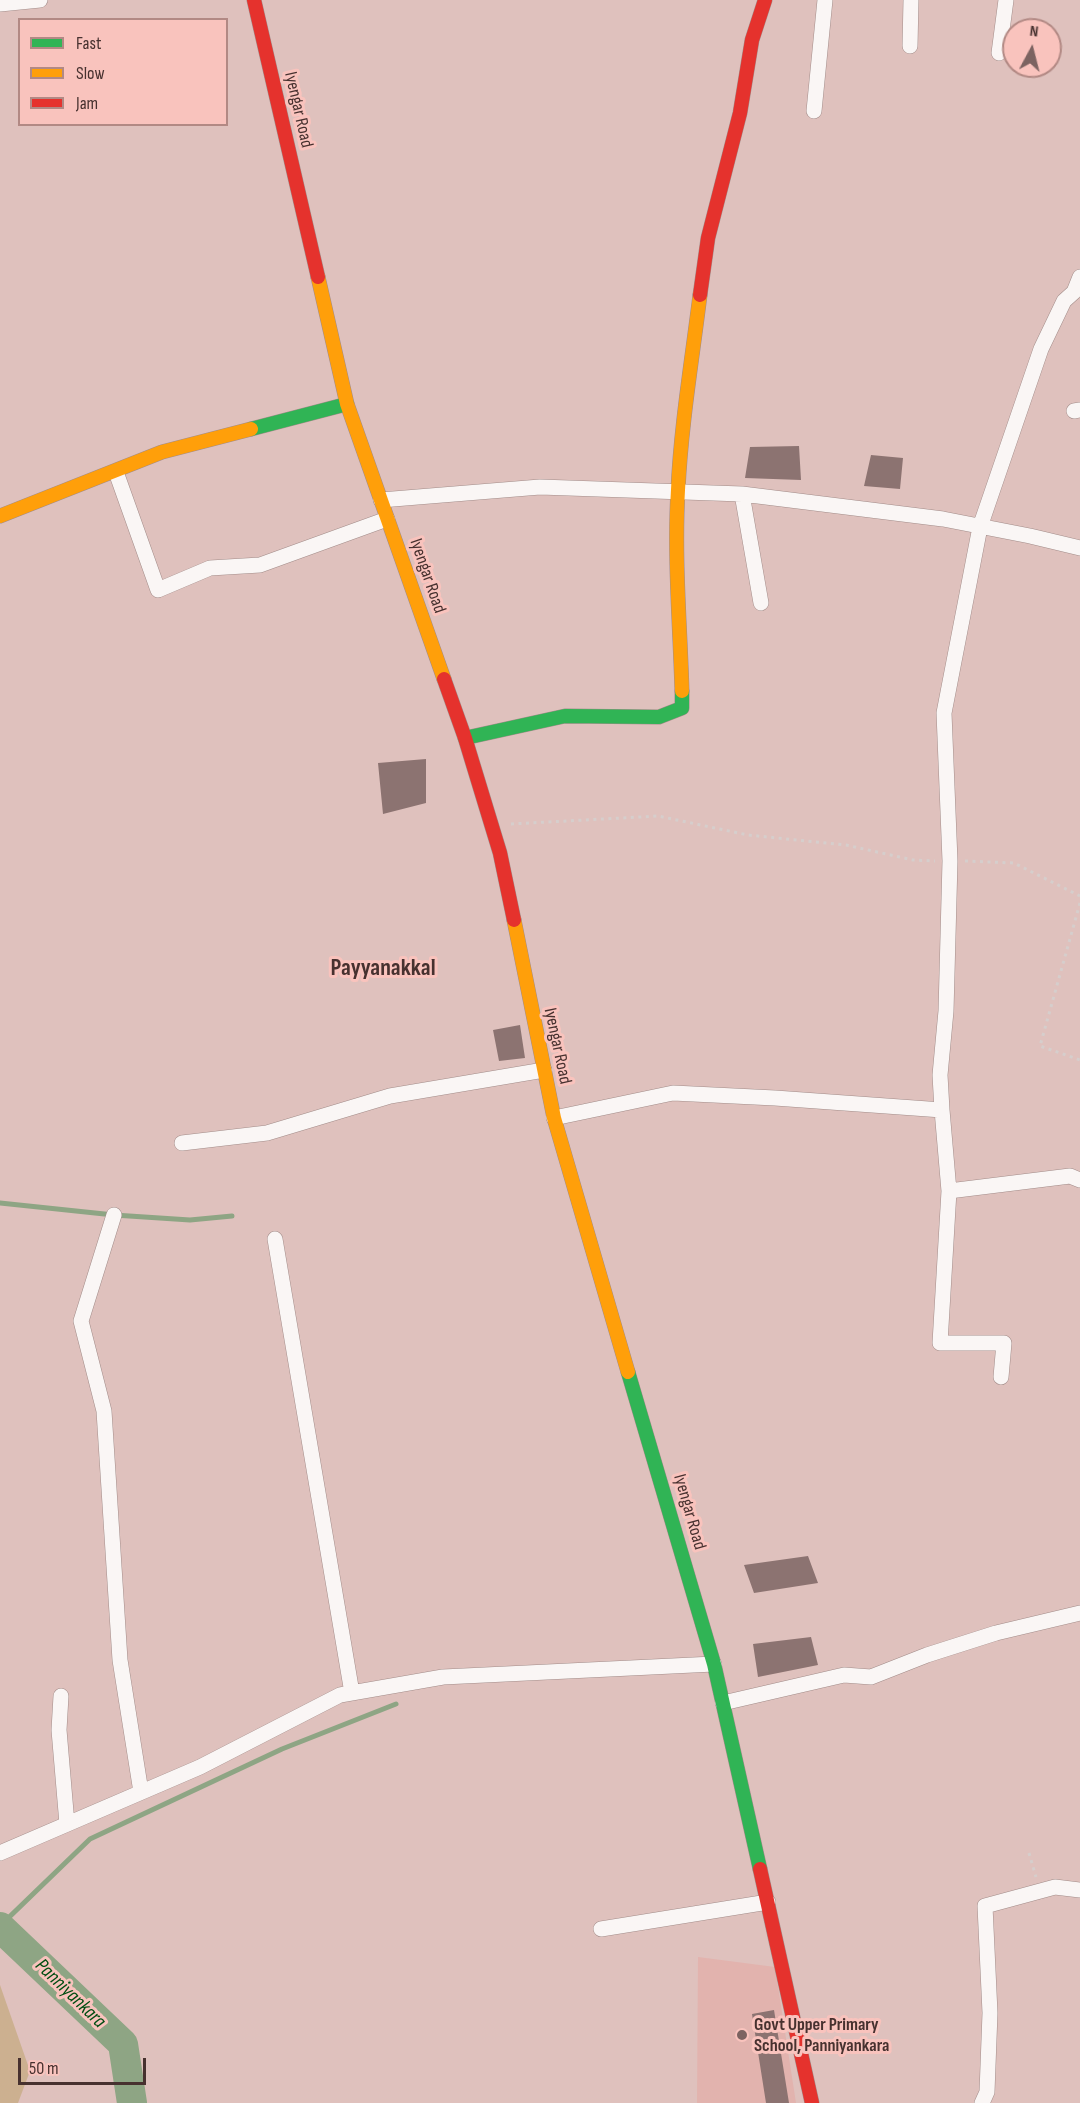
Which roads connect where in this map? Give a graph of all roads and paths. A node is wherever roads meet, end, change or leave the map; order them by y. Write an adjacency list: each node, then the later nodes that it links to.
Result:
1 (40, 0): 7 (street)
2 (254, 0): 13 (main road, Iyengar Road)
3 (765, 0): 15 (main road)
4 (825, 0): 10 (street)
5 (911, 0): 8 (street)
6 (1006, 0): 9 (street)
7 (0, 4)
8 (910, 46)
9 (999, 53)
10 (814, 111)
11 (1080, 277): 12 (street)
12 (1077, 294): 20 (street)
13 (347, 404): 14 (main road); 17 (main road, Iyengar Road)
14 (116, 472): 18 (main road); 19 (street)
15 (678, 490): 16 (street); 17 (street); 23 (main road)
16 (742, 494): 20 (street); 22 (street)
17 (381, 500): 19 (main road, Iyengar Road)
18 (0, 516)
19 (387, 519): 23 (main road, Iyengar Road)
20 (980, 527): 21 (street); 25 (street)
21 (1080, 548)
22 (762, 603)
23 (465, 738): 24 (main road, Iyengar Road)
24 (491, 825): 25 (path); 29 (main road, Iyengar Road)
25 (950, 861): 26 (path); 30 (street)
26 (1080, 896)
27 (1080, 903): 28 (path)
28 (1080, 1060)
29 (544, 1070): 31 (main road, Iyengar Road); 32 (street)
30 (942, 1110): 31 (street); 34 (street)
31 (554, 1118): 39 (main road, Iyengar Road)
32 (182, 1143)
33 (1080, 1180): 34 (street)
34 (949, 1191): 37 (street)
35 (114, 1215): 43 (street)
36 (275, 1239): 40 (street)
37 (1001, 1377)
38 (1080, 1613): 42 (street)
39 (714, 1664): 40 (street); 42 (main road, Iyengar Road)
40 (352, 1693): 43 (street)
41 (61, 1696): 44 (street)
42 (723, 1702): 47 (main road, Iyengar Road)
43 (141, 1792): 44 (street)
44 (67, 1824): 45 (street)
45 (0, 1852)
46 (1080, 1890): 50 (street)
47 (768, 1902): 48 (street); 49 (main road, Iyengar Road)
48 (601, 1929)
49 (812, 2103)
50 (982, 2103)

